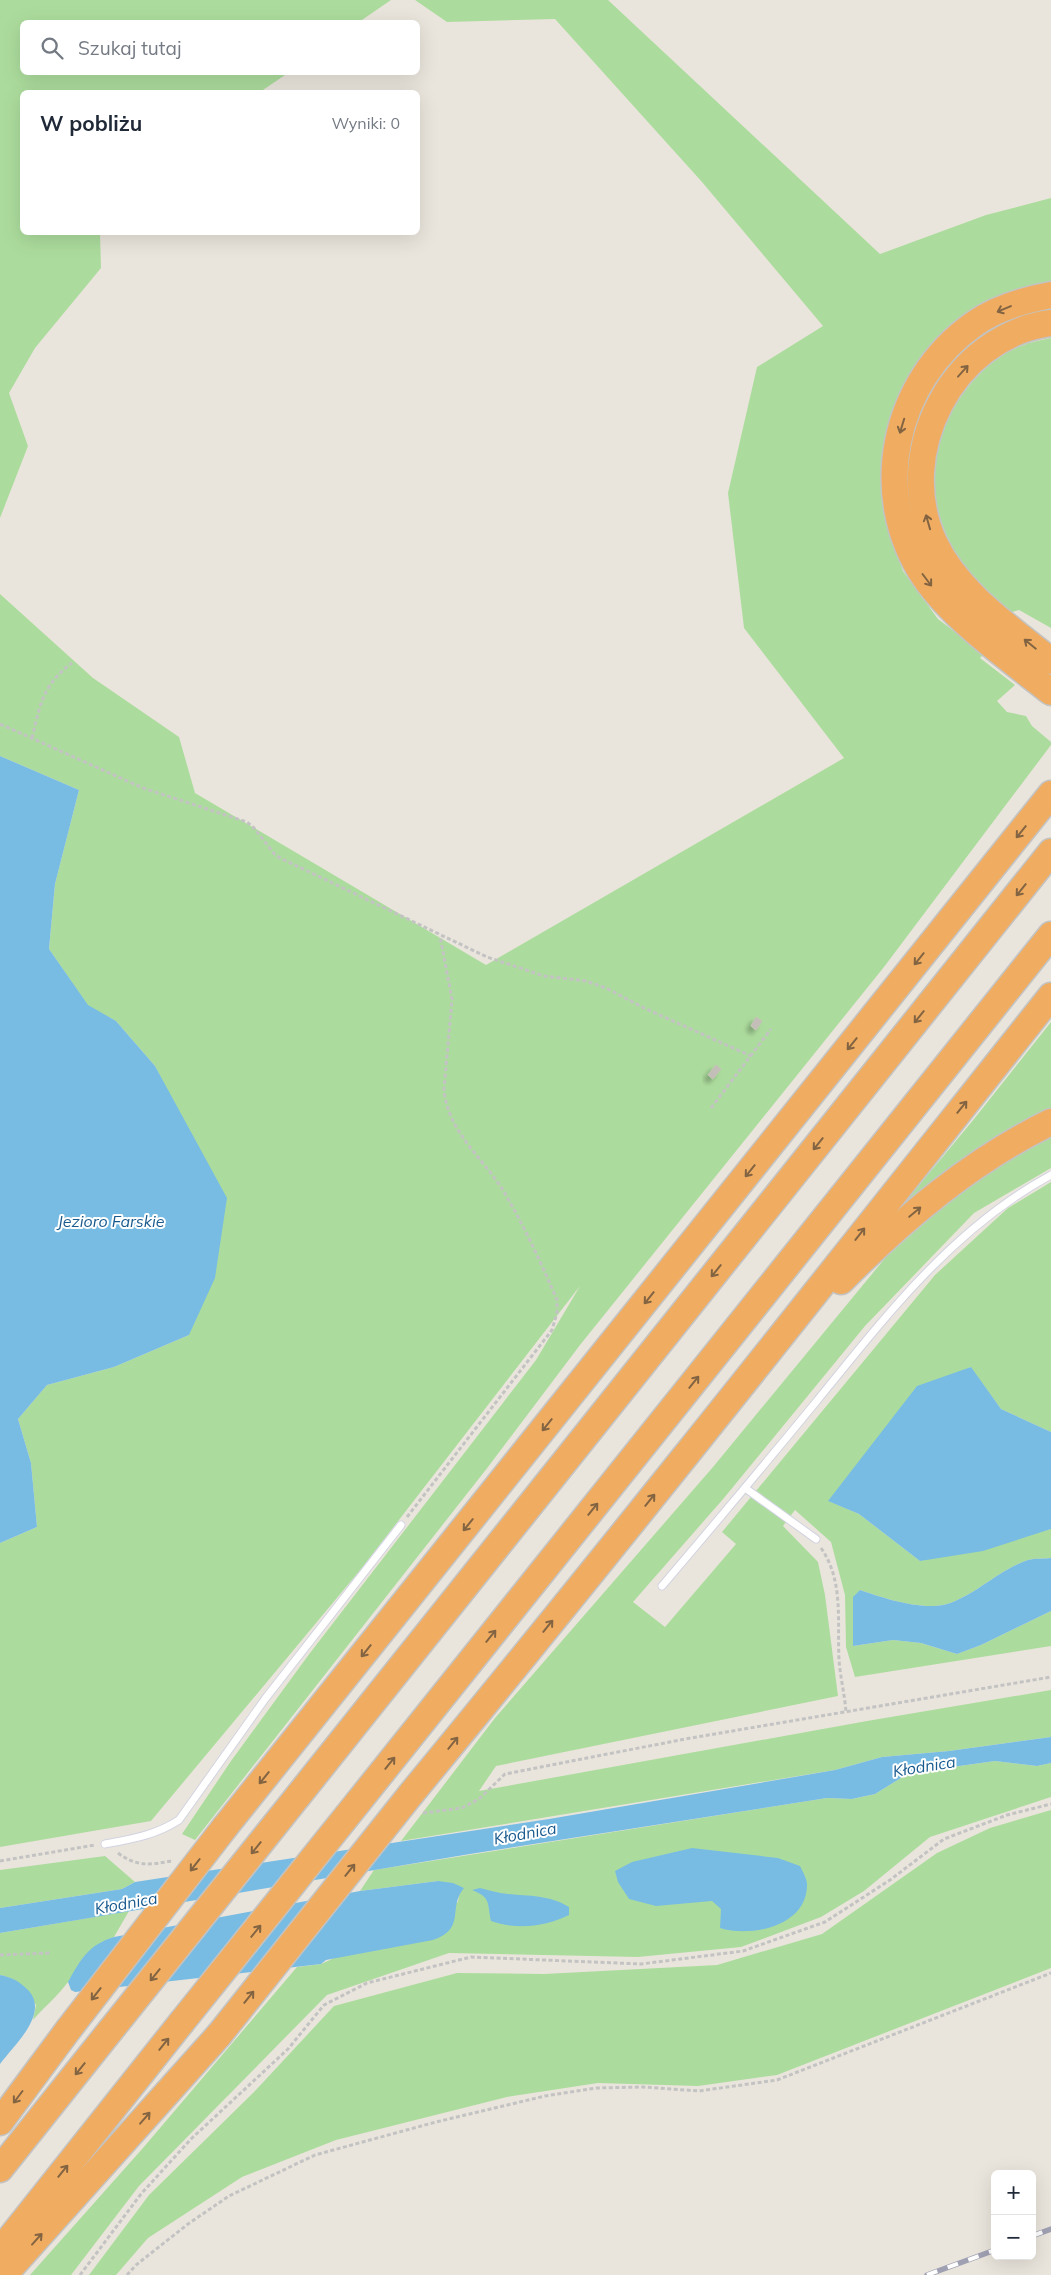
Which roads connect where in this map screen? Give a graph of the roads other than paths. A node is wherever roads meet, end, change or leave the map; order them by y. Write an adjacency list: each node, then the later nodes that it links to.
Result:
1 (1051, 295): 4 (highway, one-way to 4)
2 (1051, 323): 3 (highway, one-way to 2)
3 (1051, 660)
4 (1047, 689)
5 (1051, 794): 17 (highway, one-way to 17, bridge)
6 (1051, 852): 18 (highway, one-way to 18, bridge)
7 (1051, 935): 19 (highway, one-way to 7, bridge)
8 (1051, 996): 11 (highway, one-way to 8)
9 (1051, 1122): 11 (highway, one-way to 9)
10 (1051, 1175): 12 (lane)
11 (766, 1355): 20 (highway, one-way to 11, bridge)
12 (745, 1488): 14 (lane); 15 (lane)
13 (400, 1525): 16 (lane)
14 (816, 1539)
15 (662, 1586)
16 (105, 1844)
17 (0, 2122)
18 (0, 2169)
19 (0, 2251)
20 (4, 2275)

